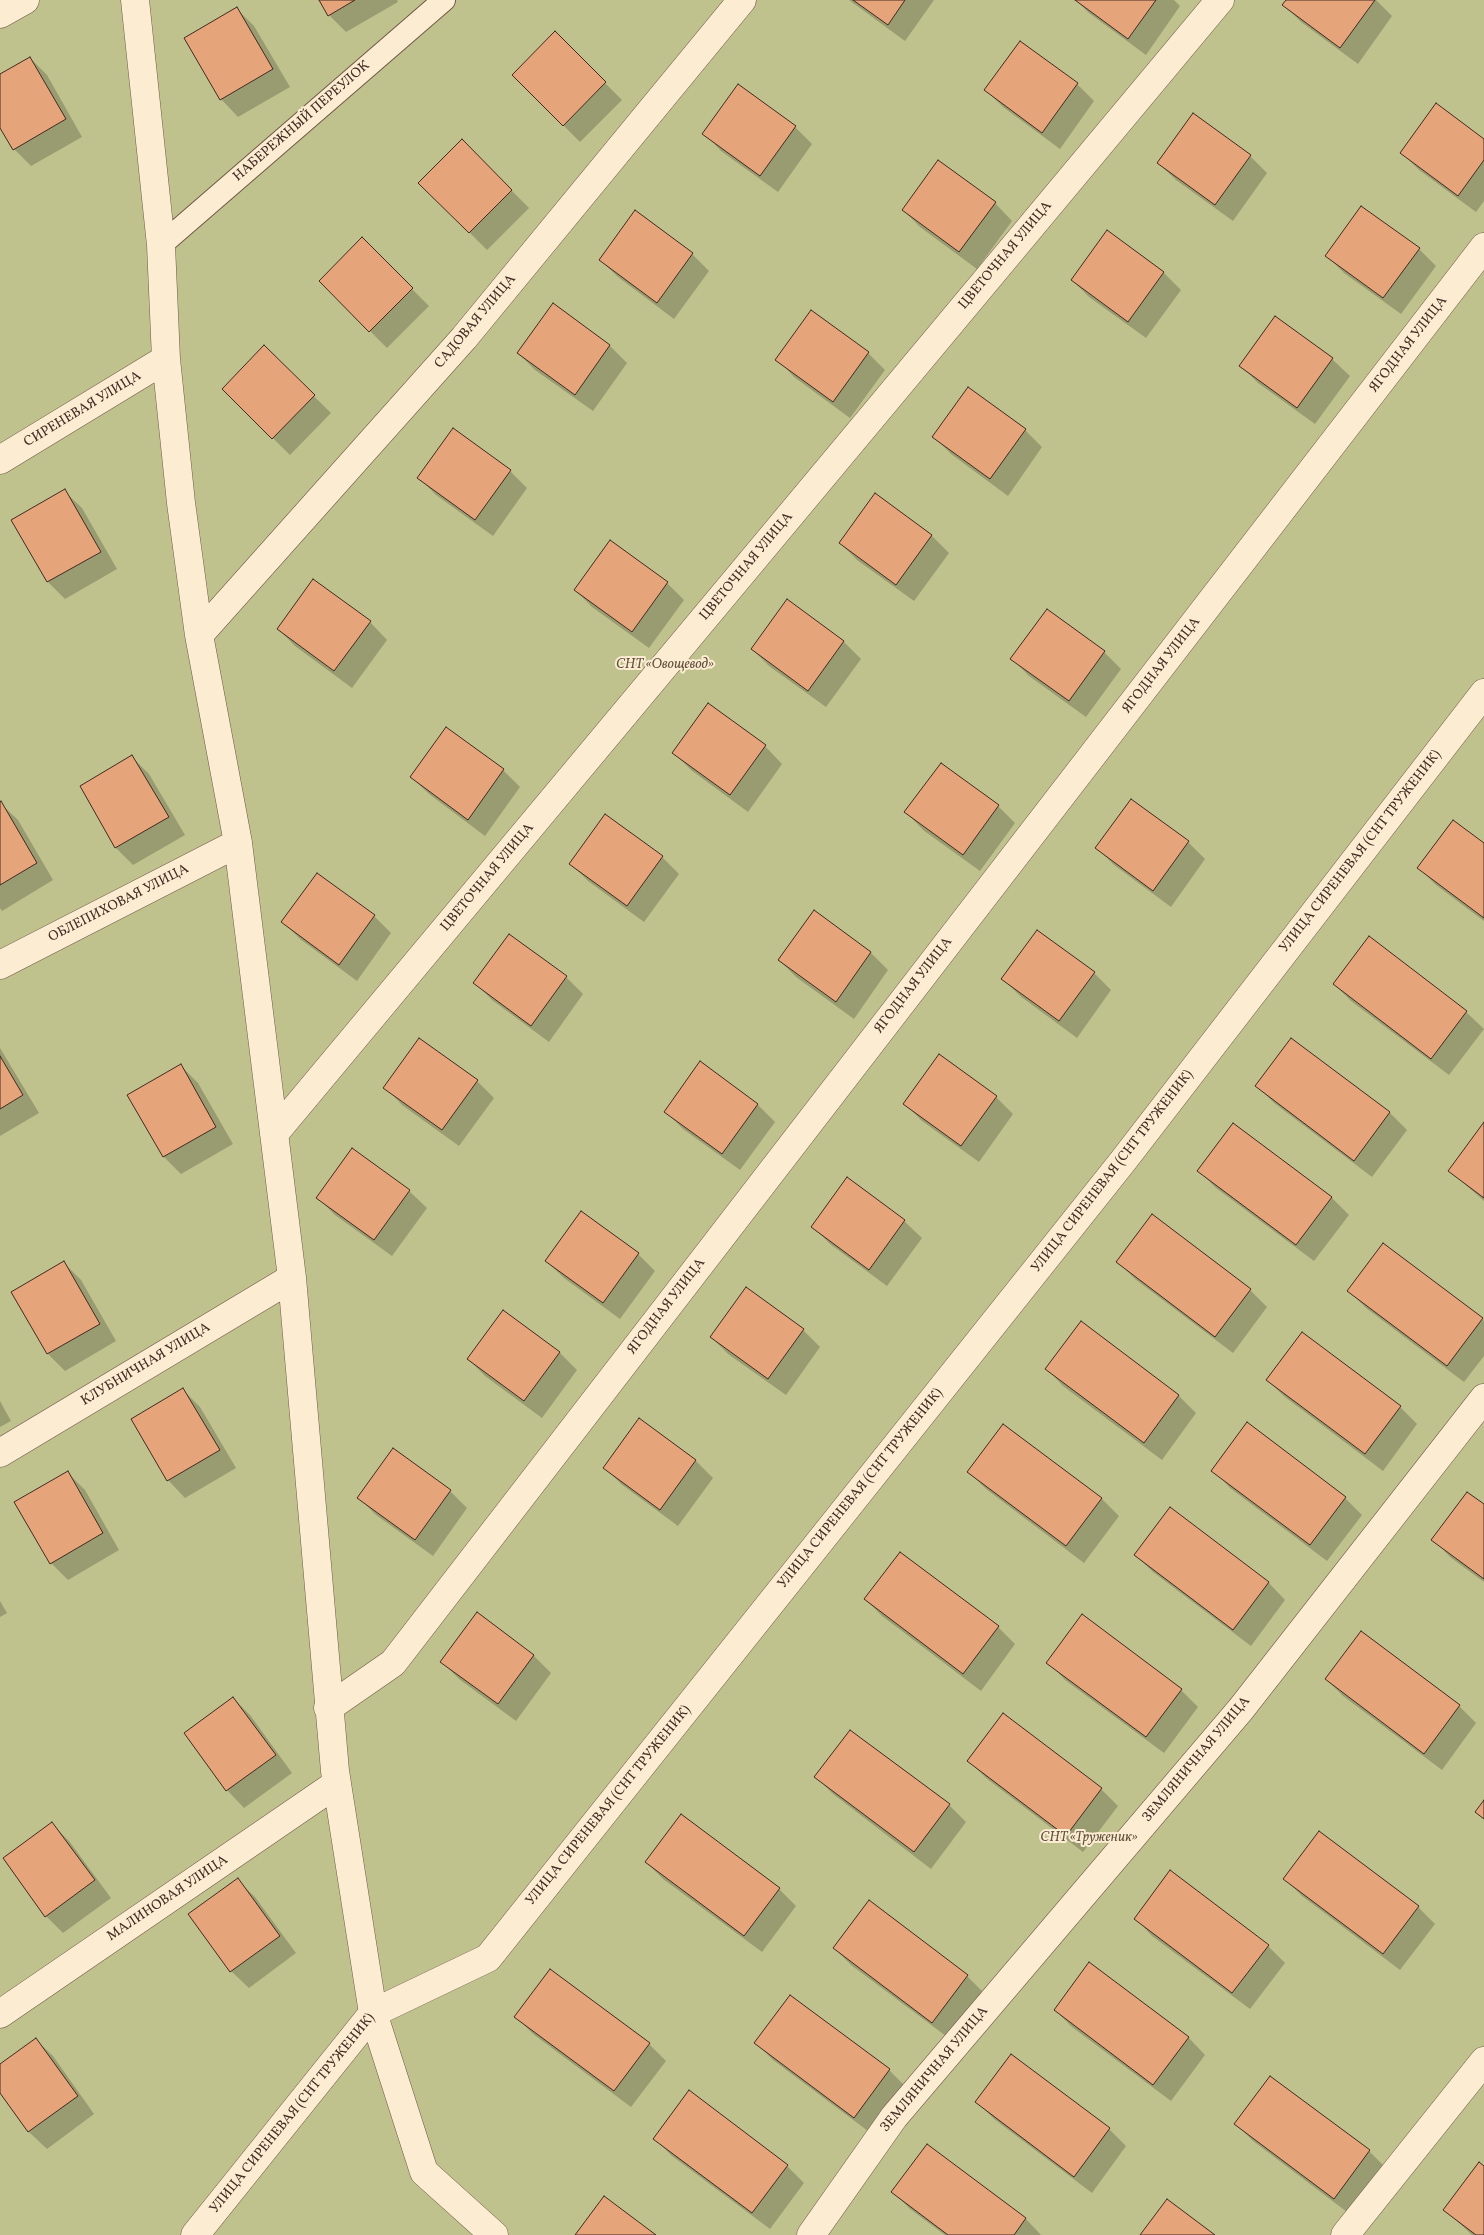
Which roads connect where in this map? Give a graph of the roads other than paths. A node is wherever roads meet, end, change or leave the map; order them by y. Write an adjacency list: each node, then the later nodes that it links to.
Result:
1 (25, 0): 6 (street)
2 (135, 0): 7 (street)
3 (444, 0): 7 (lane, НАБЕРЕЖНЫЙ ПЕРЕУЛОК)
4 (742, 0): 11 (street, САДОВАЯ УЛИЦА)
5 (1220, 0): 15 (street, ЦВЕТОЧНАЯ УЛИЦА)
6 (0, 14)
7 (161, 245): 9 (street)
8 (1484, 247): 19 (street, ЯГОДНАЯ УЛИЦА)
9 (166, 359): 10 (street, СИРЕНЕВАЯ УЛИЦА); 11 (street)
10 (0, 460)
11 (199, 634): 13 (street)
12 (1484, 694): 21 (street, УЛИЦА СИРЕНЕВАЯ (СНТ ТРУЖЕНИК))
13 (238, 843): 14 (street, ОБЛЕПИХОВАЯ УЛИЦА); 15 (street)
14 (0, 965)
15 (274, 1134): 16 (street)
16 (292, 1278): 18 (street, КЛУБНИЧНАЯ УЛИЦА); 19 (street)
17 (1484, 1398): 26 (street, ЗЕМЛЯНИЧНАЯ УЛИЦА)
18 (0, 1453)
19 (328, 1708): 20 (street)
20 (336, 1784): 21 (street); 22 (street, МАЛИНОВАЯ УЛИЦА)
21 (373, 2013): 24 (street, УЛИЦА СИРЕНЕВАЯ (СНТ ТРУЖЕНИК)); 25 (street)
22 (0, 2014)
23 (1484, 2061): 27 (street)
24 (195, 2235)
25 (494, 2235)
26 (811, 2235)
27 (1345, 2235)

